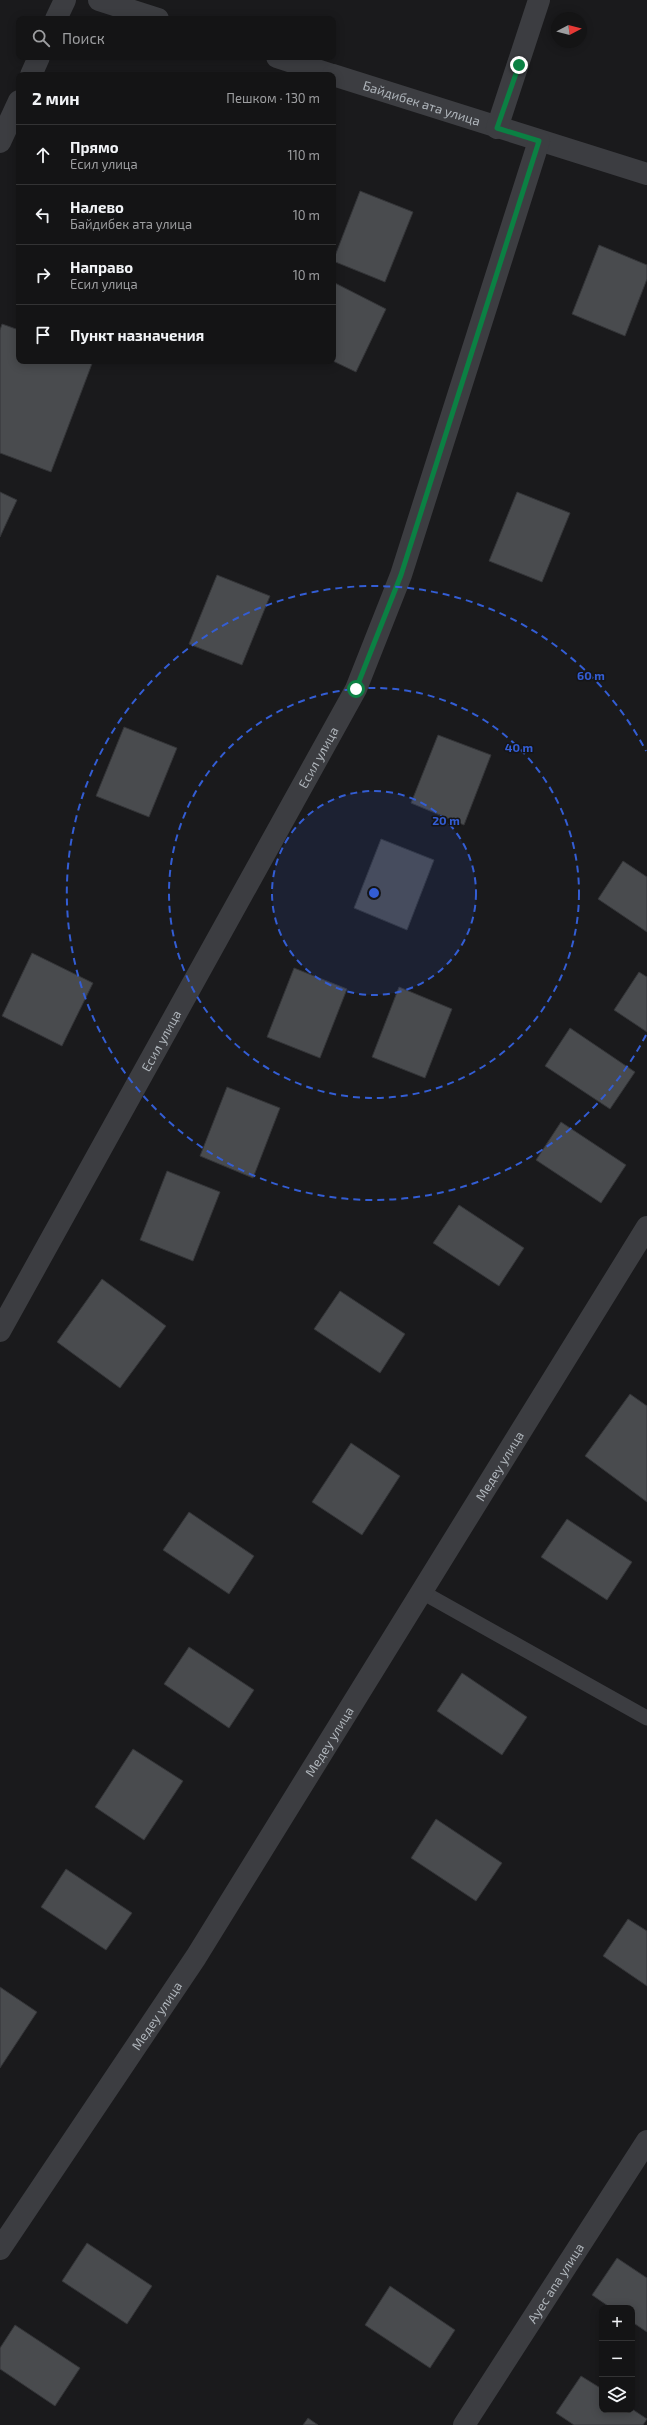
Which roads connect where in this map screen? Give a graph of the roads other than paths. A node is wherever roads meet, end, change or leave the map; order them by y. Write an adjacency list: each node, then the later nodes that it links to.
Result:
1 (65, 0): 4 (street)
2 (99, 0): 5 (street)
3 (539, 0): 12 (street)
4 (57, 16)
5 (149, 16)
6 (38, 60): 8 (street)
7 (286, 60): 9 (street, Байдибек ата улица)
8 (32, 72)
9 (324, 72)
10 (336, 76): 12 (street, Байдибек ата улица)
11 (16, 107): 14 (street)
12 (497, 128): 13 (street, Байдибек ата улица)
13 (539, 141): 15 (street, Байдибек ата улица); 17 (street, Есил улица)
14 (0, 142)
15 (647, 174)
16 (647, 1227): 18 (street, Медеу улица)
17 (0, 1331)
18 (422, 1592): 19 (lane); 21 (street, Медеу улица)
19 (647, 1718)
20 (647, 2142): 22 (street, Ауес апа улица)
21 (0, 2249)
22 (464, 2425)

